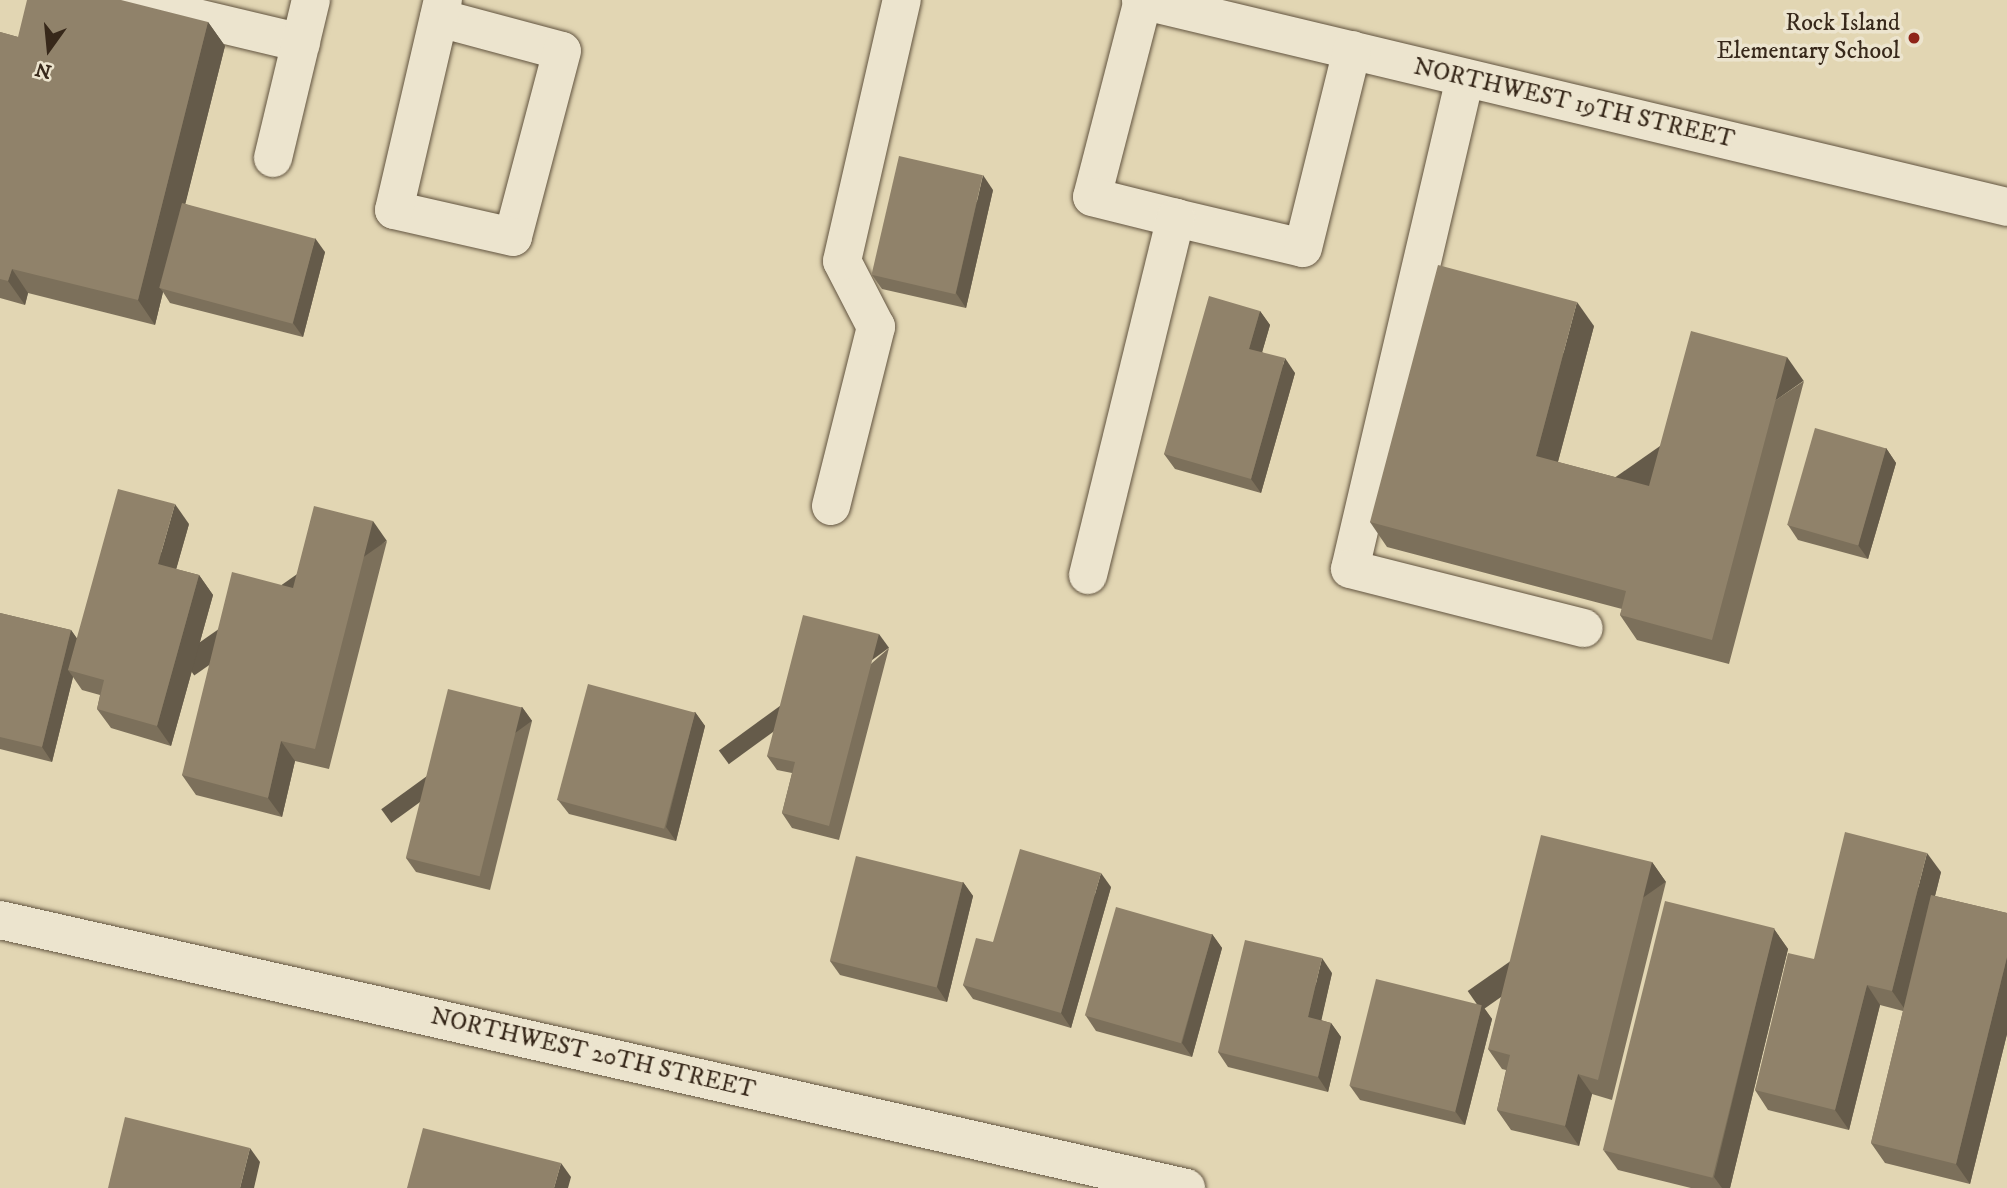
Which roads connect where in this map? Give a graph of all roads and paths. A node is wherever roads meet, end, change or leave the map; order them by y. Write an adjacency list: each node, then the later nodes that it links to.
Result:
1 (121, 0): 7 (street)
2 (311, 0): 7 (street)
3 (902, 0): 13 (street)
4 (1142, 0): 6 (street, NORTHWEST 19TH STREET); 12 (street)
5 (441, 9): 5 (street)
6 (1264, 15): 8 (street, NORTHWEST 19TH STREET)
7 (300, 43): 10 (street)
8 (1352, 50): 9 (street, NORTHWEST 19TH STREET); 12 (street)
9 (1465, 78): 11 (street, NORTHWEST 19TH STREET); 15 (street)
10 (273, 158)
11 (2007, 207)
12 (1176, 218): 14 (street)
13 (831, 506)
14 (1088, 575)
15 (1584, 628)
16 (0, 920): 17 (street, NORTHWEST 20TH STREET)
17 (1186, 1188)

